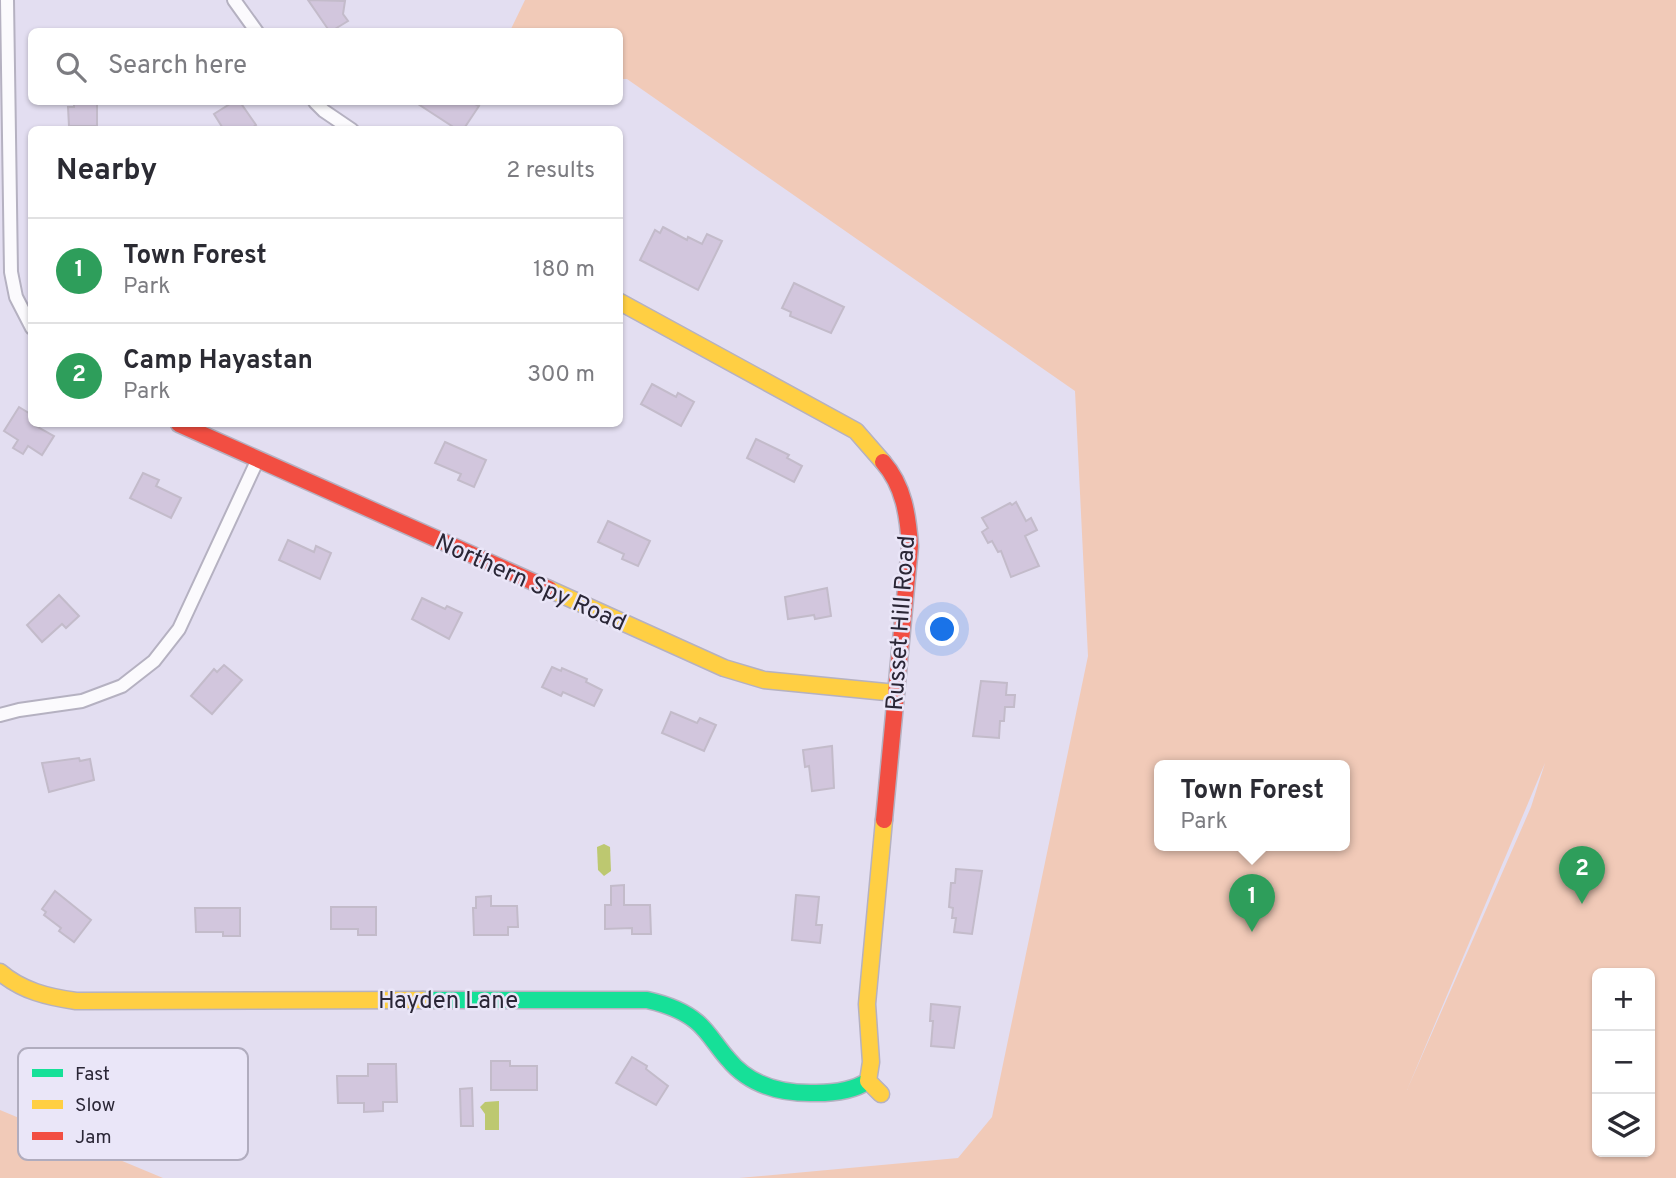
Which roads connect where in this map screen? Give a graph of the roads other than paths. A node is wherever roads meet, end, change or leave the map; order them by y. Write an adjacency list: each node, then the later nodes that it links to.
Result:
1 (7, 0): 7 (street)
2 (234, 0): 3 (street)
3 (254, 28)
4 (318, 105): 5 (street)
5 (346, 126)
6 (623, 304): 10 (street, Russet Hill Road)
7 (28, 320)
8 (186, 427): 9 (street, Northern Spy Road)
9 (258, 459): 10 (street, Northern Spy Road); 11 (street)
10 (896, 693): 13 (street, Russet Hill Road)
11 (0, 715)
12 (0, 972): 13 (street, Hayden Lane)
13 (867, 1081): 14 (street)
14 (881, 1094)

